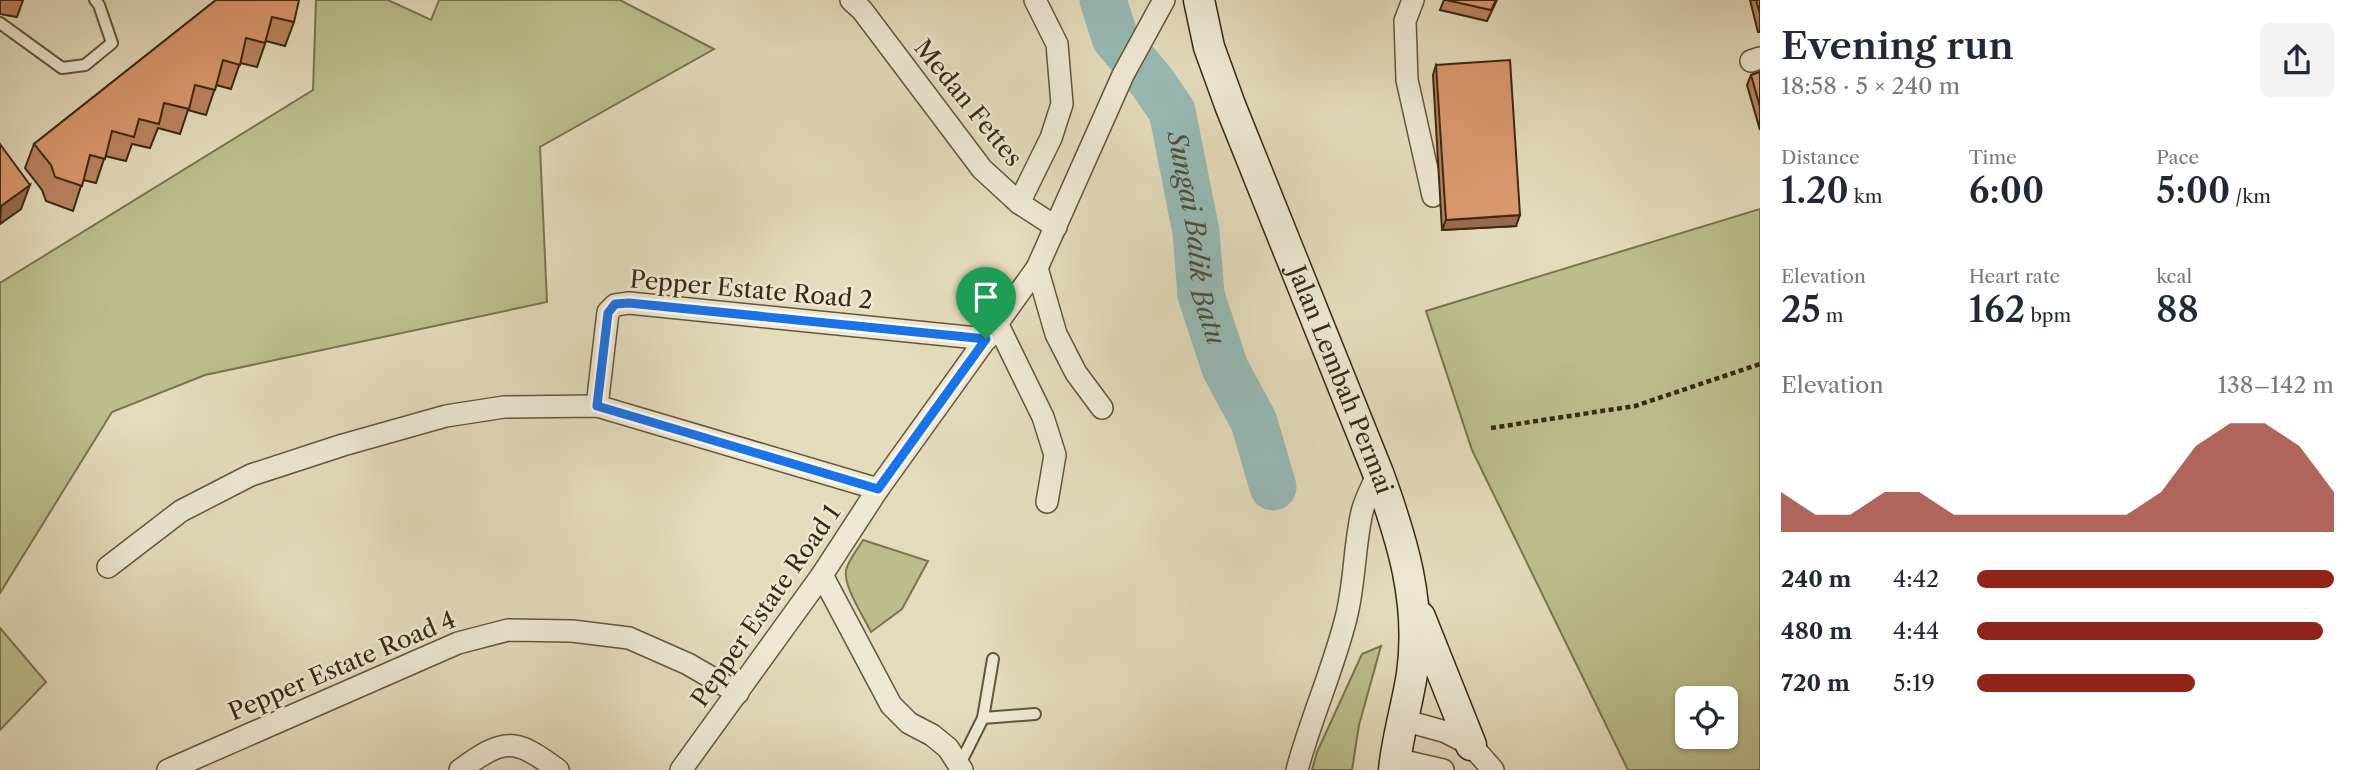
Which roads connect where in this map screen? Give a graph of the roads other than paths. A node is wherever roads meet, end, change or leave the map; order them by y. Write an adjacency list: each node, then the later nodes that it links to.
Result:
1 (95, 0): 7 (lane)
2 (851, 0): 9 (street, Medan Fettes)
3 (1035, 0): 9 (street)
4 (1164, 0): 10 (street, Pepper Estate Road 1)
5 (1199, 0): 15 (main road, Jalan Lembah Permai)
6 (1413, 0): 8 (street)
7 (0, 23)
8 (1433, 196)
9 (1018, 203): 10 (street, Medan Fettes)
10 (1056, 227): 11 (street, Pepper Estate Road 1)
11 (1037, 268): 12 (street, Pepper Estate Road 1); 14 (street)
12 (992, 332): 13 (street, Pepper Estate Road 2); 16 (street, Pepper Estate Road 1); 17 (street)
13 (597, 406): 16 (street); 18 (street)
14 (1102, 408)
15 (1378, 472): 20 (main road, Jalan Lembah Permai); 33 (street)
16 (878, 489): 19 (street, Pepper Estate Road 1)
17 (1047, 502)
18 (108, 567)
19 (822, 575): 22 (street, Pepper Estate Road 1); 28 (street)
20 (1413, 597): 25 (main road, Jalan Lembah Permai); 26 (main road)
21 (993, 659): 24 (lane)
22 (737, 693): 29 (street, Pepper Estate Road 4); 32 (street, Pepper Estate Road 1)
23 (1035, 714): 24 (lane)
24 (983, 718): 28 (lane)
25 (1403, 720): 26 (street); 27 (main road, Jalan Lembah Permai)
26 (1471, 745): 35 (street)
27 (1394, 765): 34 (street)
28 (961, 767)
29 (168, 770)
30 (460, 770): 31 (street)
31 (558, 770)
32 (681, 770)
33 (1297, 770)
34 (1443, 770)
35 (1493, 770)

